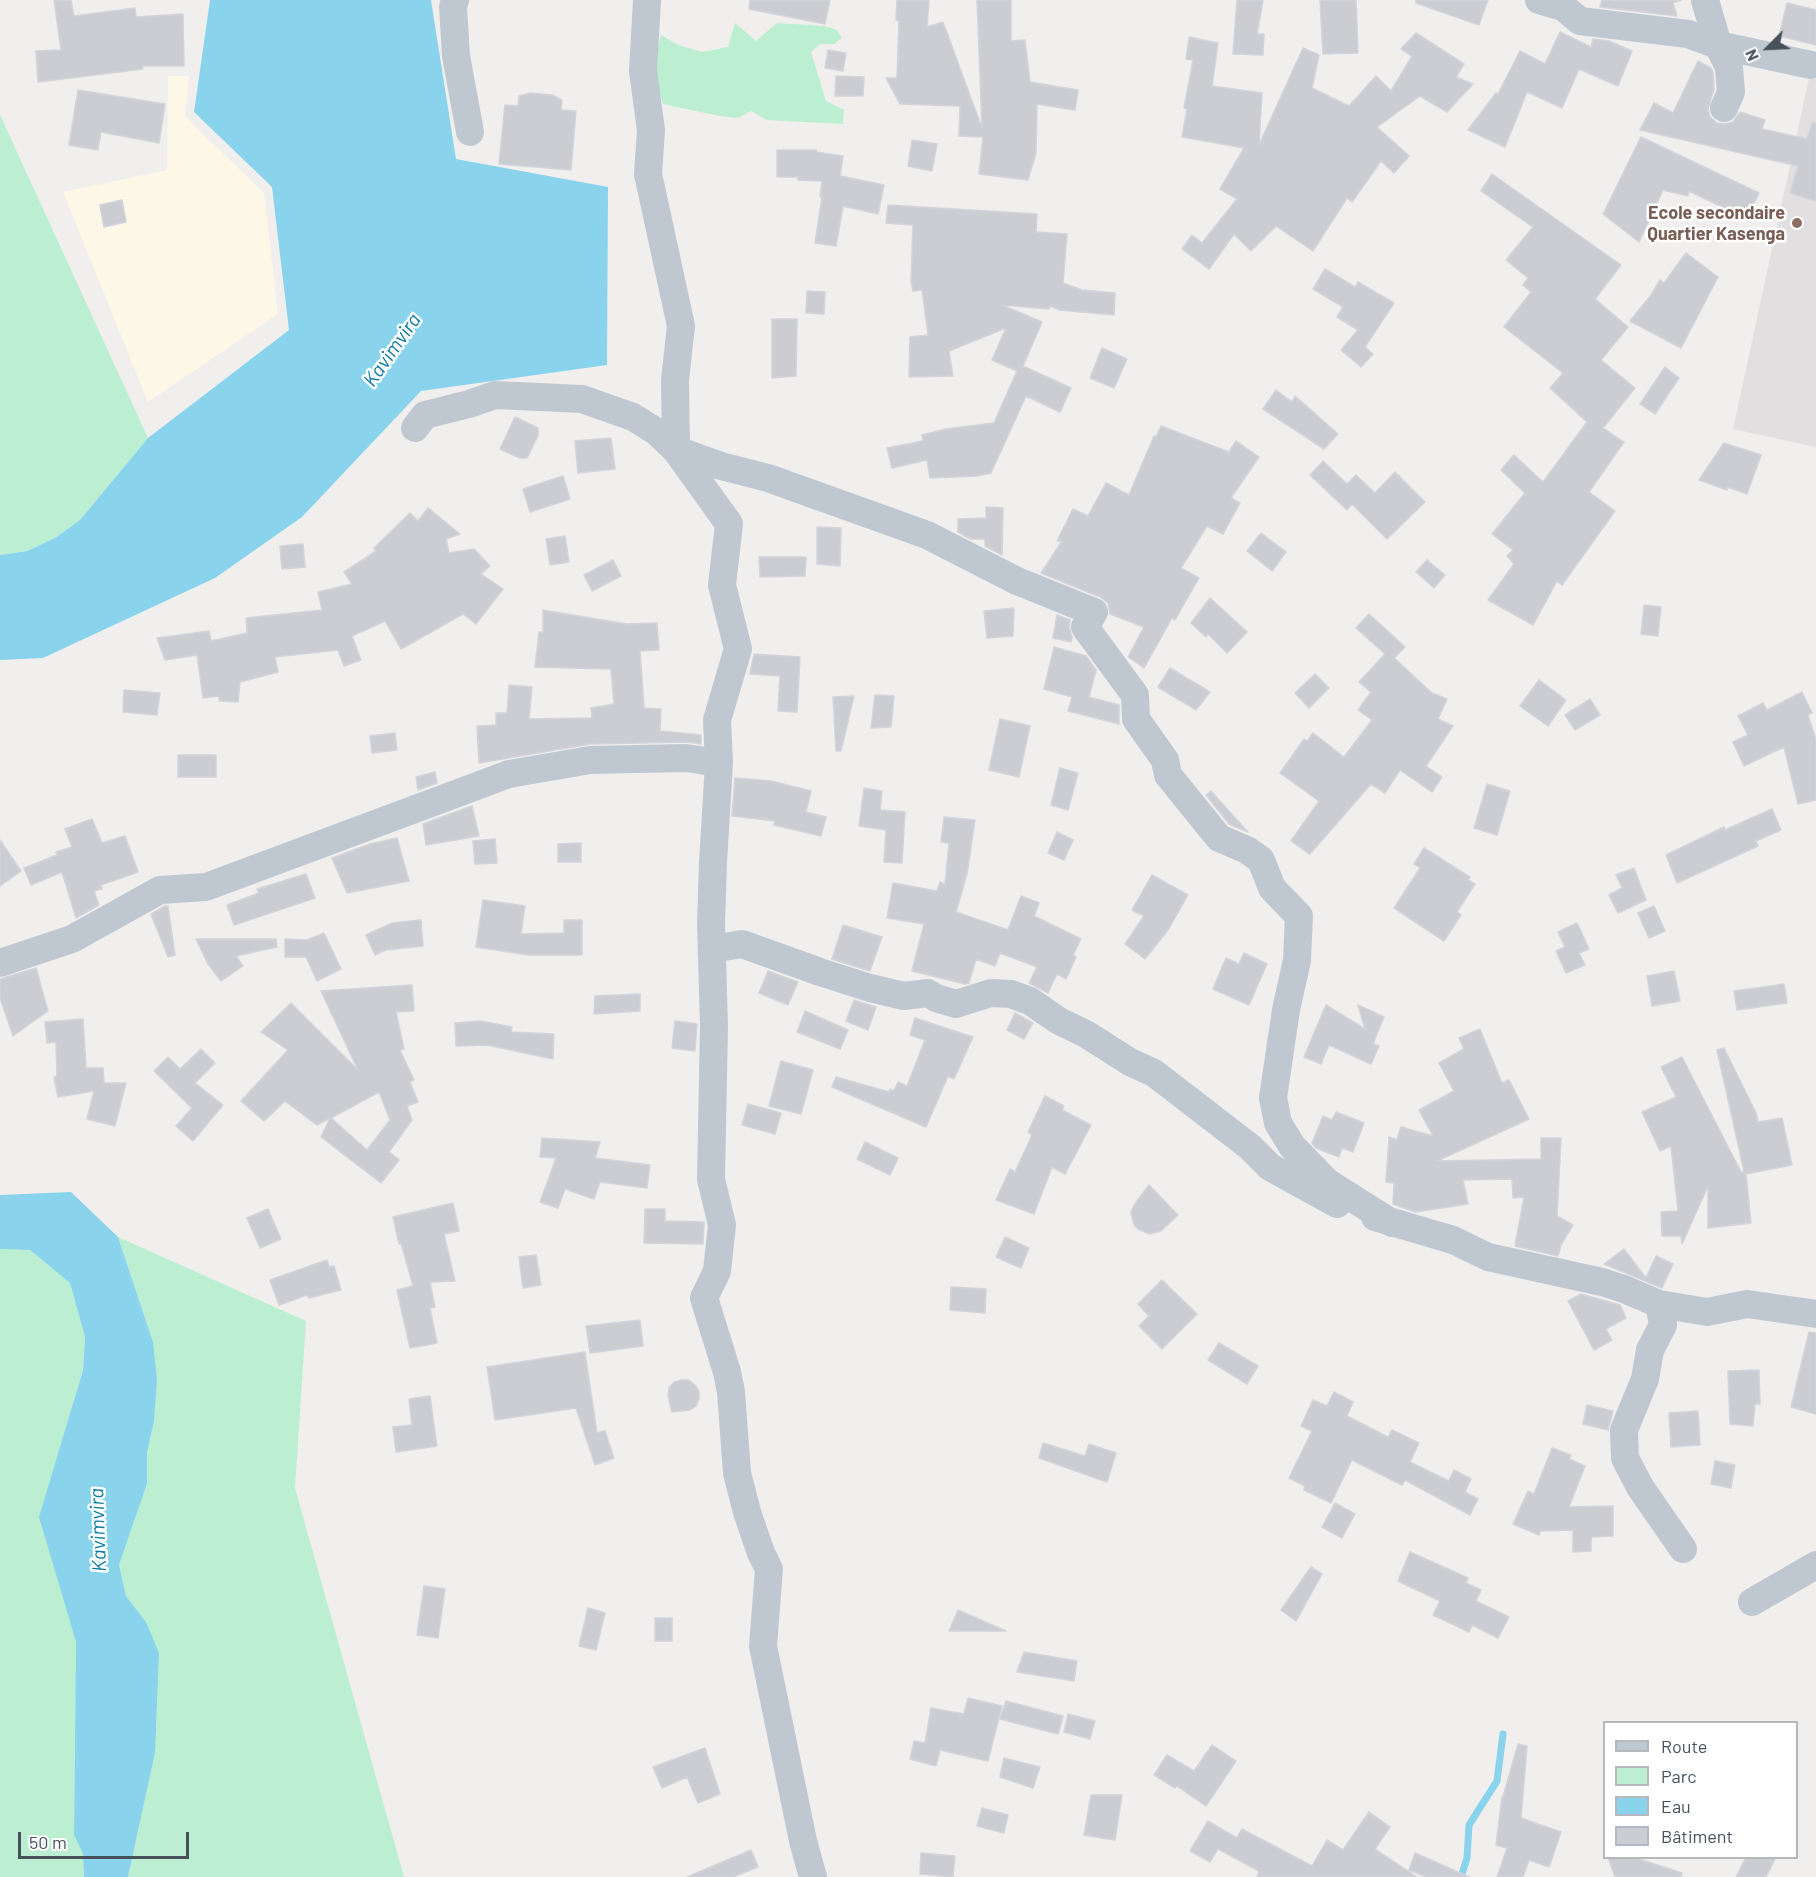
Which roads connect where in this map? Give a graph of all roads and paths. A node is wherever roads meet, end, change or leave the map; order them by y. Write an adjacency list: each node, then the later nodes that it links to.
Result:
1 (455, 0): 8 (street)
2 (647, 0): 10 (street)
3 (1539, 0): 5 (street)
4 (1705, 0): 5 (street)
5 (1718, 45): 6 (street); 7 (street)
6 (1810, 65)
7 (1724, 108)
8 (470, 132)
9 (415, 428): 10 (street)
10 (676, 450): 11 (street); 14 (street)
11 (719, 763): 12 (street); 13 (street)
12 (712, 949): 14 (street); 20 (street)
13 (0, 963)
14 (1392, 1222): 15 (street)
15 (1659, 1304): 16 (street); 17 (street)
16 (1816, 1314)
17 (1683, 1549)
18 (1816, 1565): 19 (street)
19 (1752, 1602)
20 (813, 1877)

